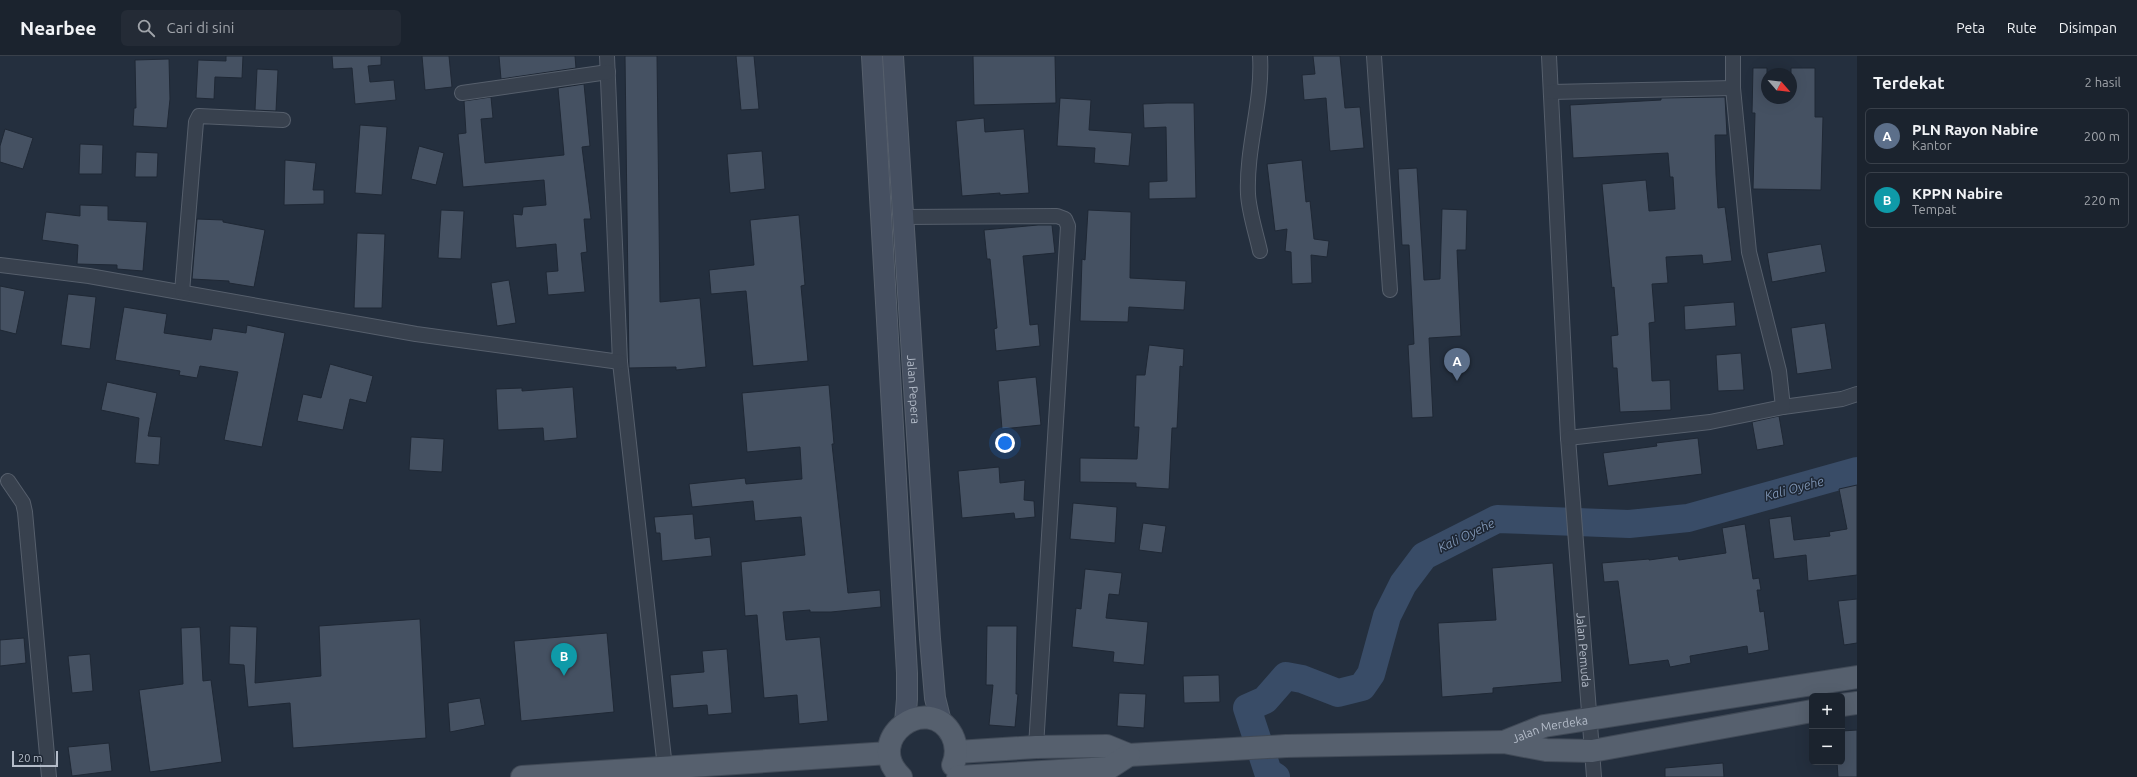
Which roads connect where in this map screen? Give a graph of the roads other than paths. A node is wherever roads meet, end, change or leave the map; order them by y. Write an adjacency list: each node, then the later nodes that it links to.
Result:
1 (607, 56): 8 (street)
2 (872, 56): 20 (main road, Jalan Pepera)
3 (893, 56): 13 (main road, Jalan Pepera)
4 (1260, 56): 14 (street)
5 (1374, 56): 16 (street)
6 (1549, 56): 10 (street, Jalan Pemuda)
7 (1733, 56): 9 (street)
8 (608, 72): 11 (street); 18 (street)
9 (1733, 88): 10 (street); 22 (street)
10 (1550, 92): 23 (street, Jalan Pemuda)
11 (462, 93)
12 (283, 120): 17 (street)
13 (904, 216): 19 (main road, Jalan Pepera); 33 (street)
14 (1260, 251)
15 (0, 264): 17 (street)
16 (1390, 290)
17 (182, 292): 18 (street)
18 (620, 362): 38 (street)
19 (912, 362): 20 (main road); 30 (main road, Jalan Pepera)
20 (890, 365): 31 (main road, Jalan Pepera)
21 (1857, 394): 22 (street)
22 (1783, 408): 23 (street)
23 (1568, 438): 29 (street, Jalan Pemuda)
24 (8, 481): 39 (street)
25 (1857, 677): 29 (main road, Jalan Merdeka)
26 (1857, 703): 27 (main road)
27 (1845, 705)
28 (1809, 712): 34 (main road, Jalan Merdeka)
29 (1590, 720): 32 (main road, Jalan Merdeka); 34 (street, Jalan Pemuda)
30 (940, 722): 31 (main road); 35 (main road)
31 (905, 723): 36 (main road)
32 (1504, 742): 34 (main road, Jalan Merdeka); 37 (main road)
33 (1036, 747): 35 (main road); 37 (main road)
34 (1592, 751): 44 (street, Jalan Pemuda)
35 (957, 752): 42 (main road)
36 (889, 753): 38 (main road); 41 (main road)
37 (1129, 755): 43 (main road)
38 (665, 768): 40 (main road)
39 (49, 777)
40 (522, 777)
41 (901, 777)
42 (945, 777)
43 (958, 777)
44 (1594, 777)

